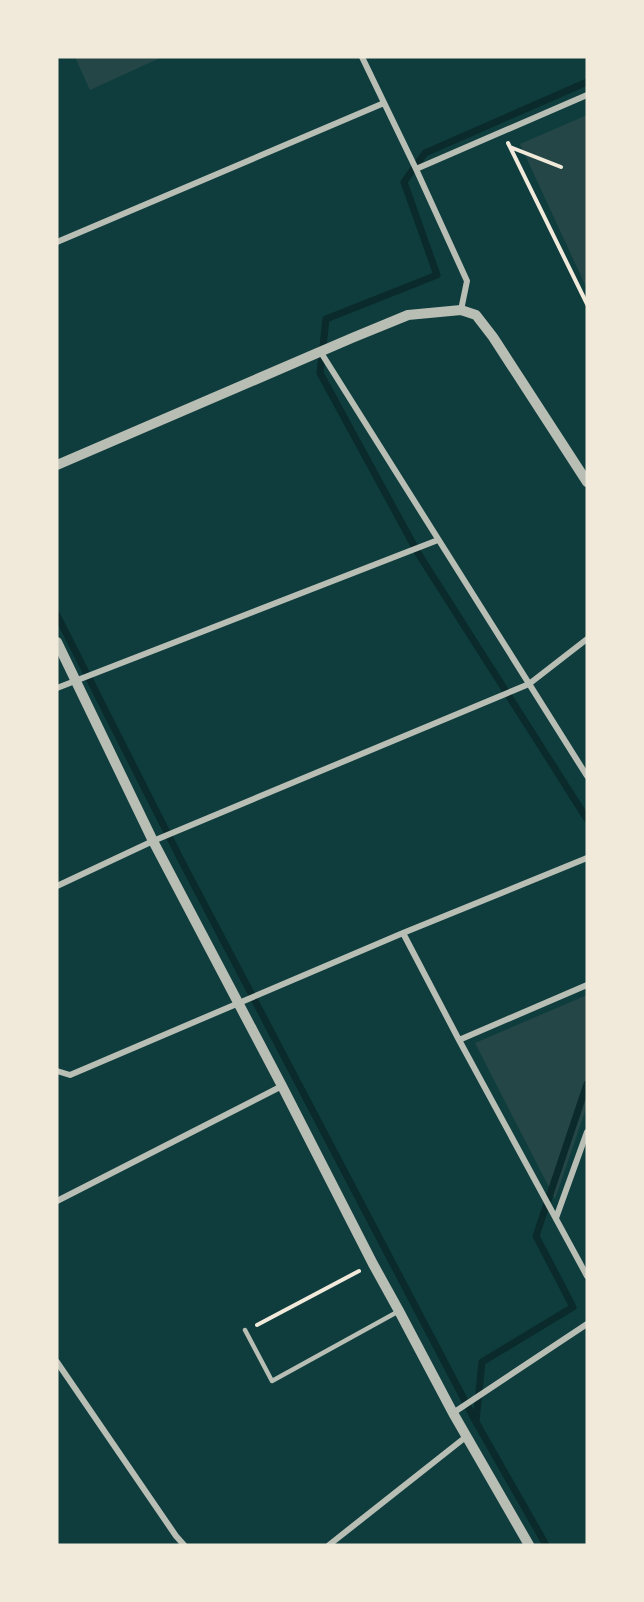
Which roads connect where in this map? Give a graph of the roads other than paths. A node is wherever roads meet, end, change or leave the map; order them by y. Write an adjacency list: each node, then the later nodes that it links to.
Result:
1 (362, 57): 3 (street)
2 (587, 95): 4 (street)
3 (384, 103): 4 (street); 5 (street)
4 (416, 169): 6 (street)
5 (57, 242)
6 (461, 309): 7 (street); 9 (street)
7 (320, 351): 8 (street); 10 (street)
8 (57, 465)
9 (587, 482)
10 (438, 540): 13 (street); 14 (street)
11 (587, 639): 14 (street)
12 (57, 642): 13 (street)
13 (76, 680): 15 (street); 17 (street)
14 (529, 684): 16 (street); 17 (street)
15 (57, 688)
16 (587, 776)
17 (153, 841): 19 (street); 22 (street)
18 (587, 858): 20 (street)
19 (57, 886)
20 (403, 933): 22 (street); 23 (street)
21 (587, 985): 23 (street)
22 (239, 1003): 24 (street); 25 (street)
23 (459, 1040): 28 (street)
24 (57, 1071)
25 (282, 1086): 27 (street); 30 (street)
26 (587, 1132): 28 (street)
27 (57, 1201)
28 (556, 1218): 29 (street)
29 (587, 1276)
30 (399, 1311): 32 (lane); 34 (street)
31 (587, 1324): 34 (street)
32 (245, 1330)
33 (57, 1362): 36 (street)
34 (453, 1413): 35 (street)
35 (468, 1437): 37 (street); 38 (street)
36 (184, 1545)
37 (329, 1545)
38 (529, 1545)

